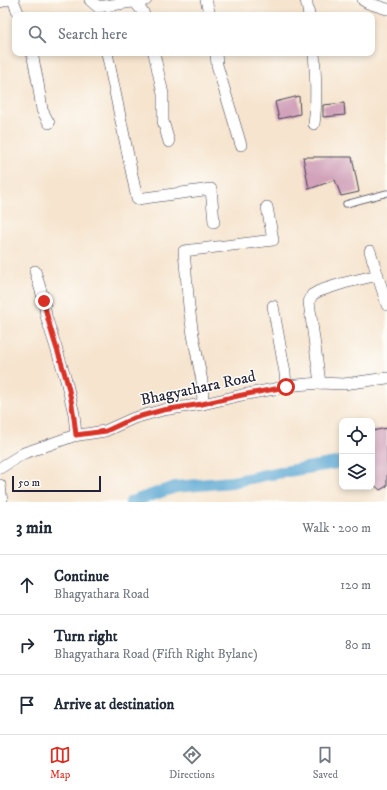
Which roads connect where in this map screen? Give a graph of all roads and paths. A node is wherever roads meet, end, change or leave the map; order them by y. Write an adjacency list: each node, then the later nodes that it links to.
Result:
1 (6, 0): 7 (street)
2 (13, 0): 10 (street)
3 (206, 0): 12 (street)
4 (306, 0): 13 (street)
5 (363, 0): 9 (street)
6 (141, 1): 8 (street); 11 (street)
7 (0, 2)
8 (96, 7)
9 (387, 10)
10 (18, 12)
11 (143, 12)
12 (209, 12)
13 (308, 12)
14 (33, 56): 19 (street)
15 (108, 56): 26 (street)
16 (155, 56): 21 (street)
17 (216, 56): 22 (street)
18 (314, 56): 20 (street)
19 (49, 123)
20 (314, 124)
21 (169, 142)
22 (241, 145)
23 (387, 193): 24 (lane)
24 (346, 204)
25 (267, 207): 35 (street)
26 (214, 222)
27 (370, 251): 29 (street)
28 (35, 271): 36 (street)
29 (378, 275): 30 (street); 33 (street)
30 (387, 305)
31 (273, 306): 34 (street)
32 (387, 378): 33 (street, Bhagyathara Road)
33 (320, 383): 34 (street, Bhagyathara Road)
34 (286, 387): 35 (street, Bhagyathara Road)
35 (202, 404): 36 (street, Bhagyathara Road)
36 (76, 435): 37 (street, Bhagyathara Road)
37 (0, 468)
38 (0, 485): 39 (street)
39 (2, 502)

